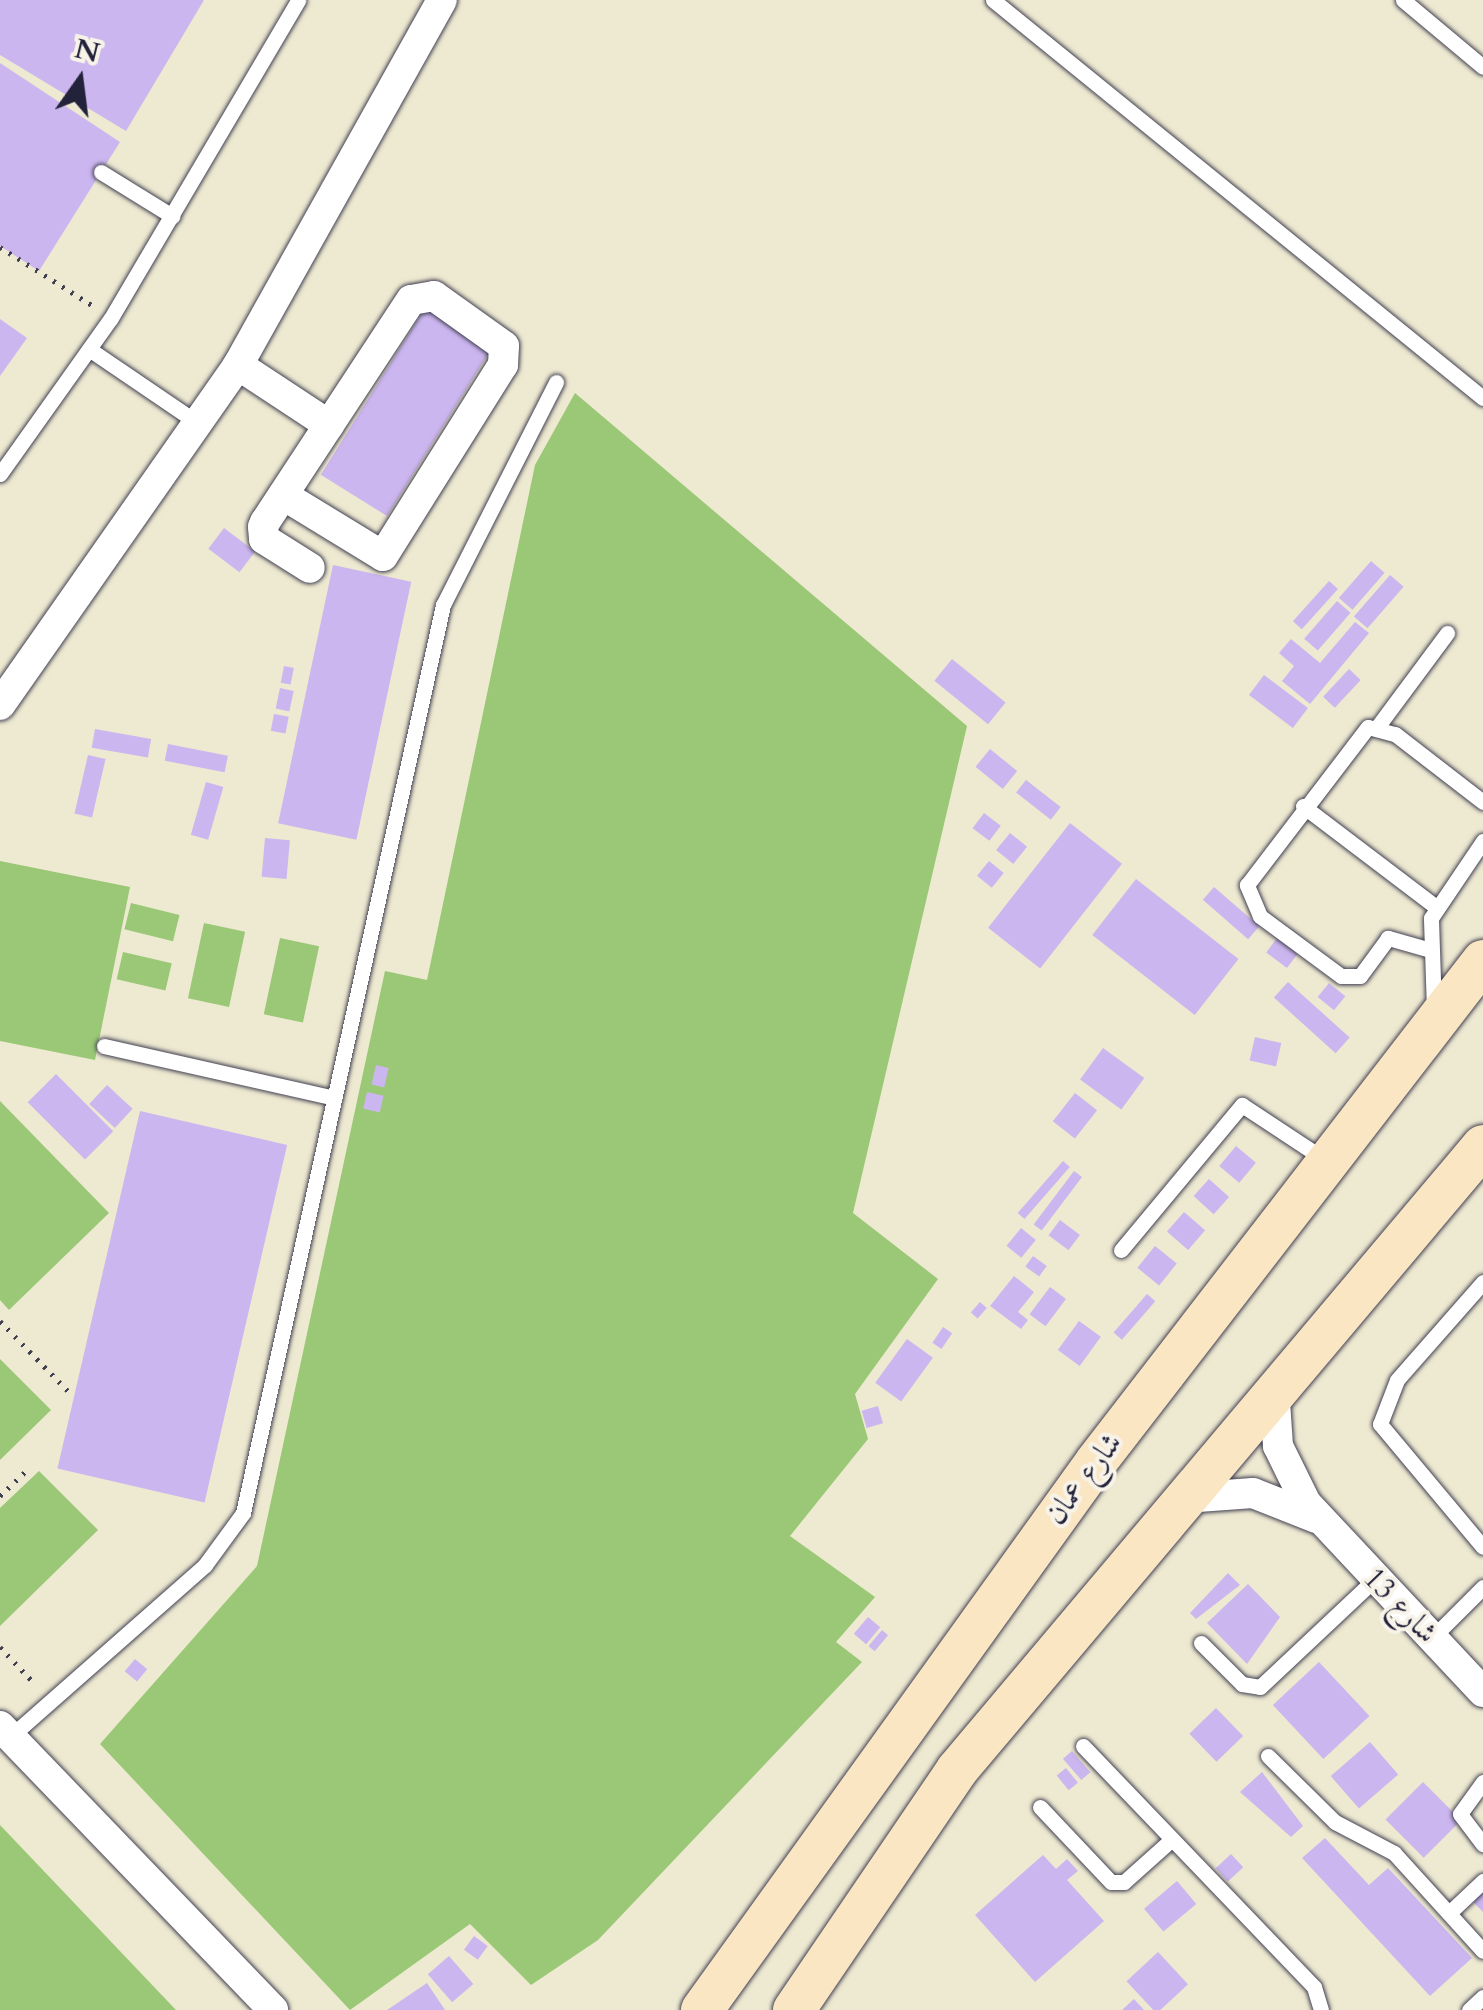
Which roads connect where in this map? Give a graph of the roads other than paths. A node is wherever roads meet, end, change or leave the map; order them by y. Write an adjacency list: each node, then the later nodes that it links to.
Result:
1 (298, 0): 7 (lane)
2 (442, 0): 9 (street)
3 (993, 0): 11 (lane)
4 (1403, 0): 5 (lane)
5 (1483, 67)
6 (101, 172): 7 (lane)
7 (172, 216): 8 (lane)
8 (89, 349): 12 (lane); 14 (lane)
9 (238, 364): 12 (street); 13 (street)
10 (556, 382): 28 (lane)
11 (1483, 398)
12 (198, 424): 18 (street)
13 (329, 425): 15 (street); 15 (street)
14 (0, 474)
15 (283, 496): 16 (street)
16 (310, 568)
17 (1447, 632): 19 (lane)
18 (0, 705)
19 (1378, 726): 20 (lane); 21 (lane)
20 (1483, 802)
21 (1303, 806): 23 (lane); 24 (lane)
22 (1483, 841): 23 (lane)
23 (1436, 906): 24 (lane)
24 (1427, 949): 26 (lane)
25 (1483, 960): 26 (street, شارع عمان)
26 (1436, 1022): 30 (street, شارع عمان)
27 (104, 1046): 28 (lane)
28 (334, 1098): 42 (lane)
29 (1483, 1146): 33 (street)
30 (1328, 1162): 31 (lane); 54 (street, شارع عمان)
31 (1122, 1250)
32 (1482, 1286): 36 (lane)
33 (1274, 1384): 34 (street); 35 (street, شارع 13)
34 (1184, 1498): 35 (street, شارع 13); 55 (street)
35 (1318, 1519): 37 (street, شارع 13)
36 (1483, 1547)
37 (1375, 1579): 39 (street, شارع 13); 40 (lane)
38 (1483, 1587): 39 (lane)
39 (1432, 1638): 41 (street, شارع 13)
40 (1201, 1642)
41 (1483, 1692)
42 (5, 1731): 53 (street)
43 (1084, 1746): 47 (lane)
44 (1268, 1756): 50 (lane)
45 (1483, 1782): 48 (lane)
46 (1040, 1807): 47 (lane)
47 (1170, 1840): 56 (lane)
48 (1483, 1844)
49 (1483, 1881): 50 (lane)
50 (1449, 1913): 51 (lane)
51 (1483, 1951)
52 (1483, 1997): 57 (lane)
53 (273, 2010)
54 (702, 2010)
55 (794, 2010)
56 (1321, 2010)
57 (1469, 2010)

